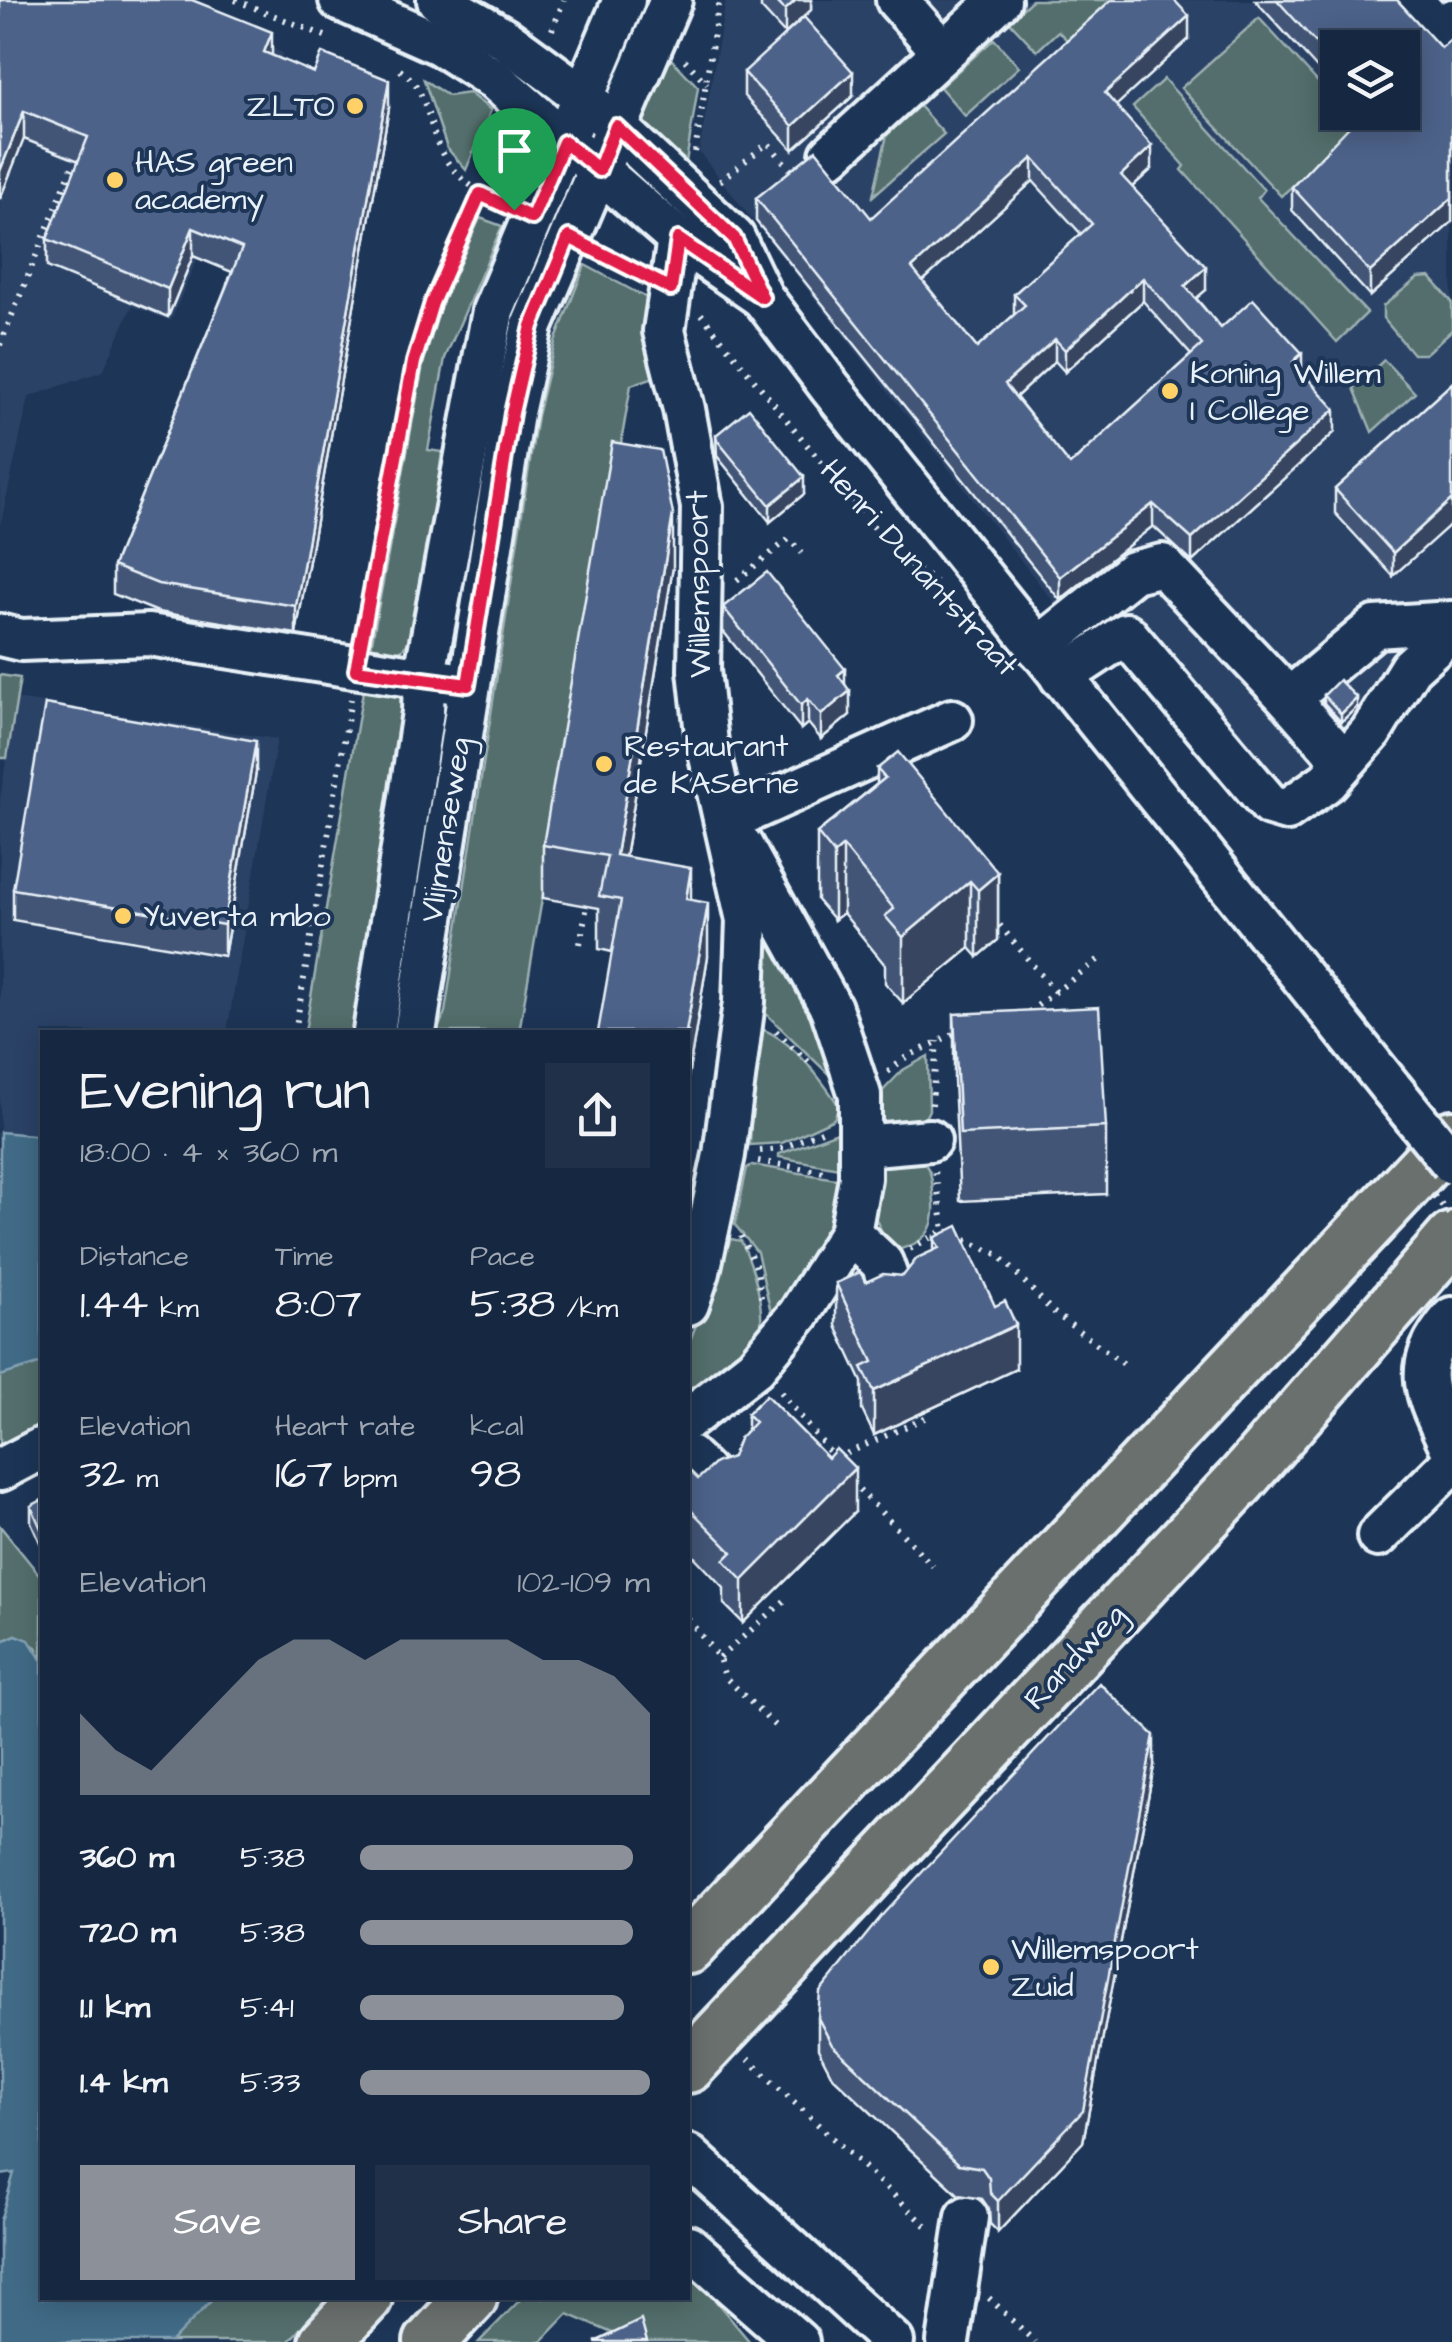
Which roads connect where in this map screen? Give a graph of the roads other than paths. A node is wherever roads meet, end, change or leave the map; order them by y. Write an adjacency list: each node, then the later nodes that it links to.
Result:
1 (340, 0): 12 (street, Henri Dunantstraat)
2 (438, 0): 10 (street, Henri Dunantstraat)
3 (624, 0): 10 (street, Vlijmenseweg)
4 (670, 0): 11 (street, Vlijmenseweg)
5 (897, 0): 9 (street)
6 (1000, 0): 9 (street)
7 (1411, 0): 8 (street)
8 (1452, 20)
9 (943, 52): 13 (street)
10 (584, 96): 11 (street, Henri Dunantstraat); 12 (street, Vlijmenseweg)
11 (616, 126): 14 (street, Vlijmenseweg); 16 (street, Henri Dunantstraat)
12 (564, 142): 14 (street, Henri Dunantstraat); 21 (street, Vlijmenseweg)
13 (830, 155)
14 (599, 170): 15 (street, Henri Dunantstraat); 22 (street, Vlijmenseweg)
15 (678, 239): 16 (street, Henri Dunantstraat); 26 (street, Willemspoort)
16 (762, 297): 20 (street, Henri Dunantstraat)
17 (1452, 622): 23 (street)
18 (1452, 630): 25 (street)
19 (0, 635): 21 (street)
20 (1049, 663): 23 (street); 25 (street); 33 (street, Henri Dunantstraat, bridge)
21 (424, 679): 22 (street); 28 (street, Vlijmenseweg)
22 (468, 685): 29 (street, Vlijmenseweg)
23 (1289, 699): 25 (street)
24 (952, 720): 26 (street)
25 (1344, 762)
26 (727, 822): 27 (street, Willemspoort)
27 (764, 914): 30 (street, Willemspoort); 37 (street)
28 (374, 1030)
29 (414, 1030)
30 (861, 1133): 32 (street); 34 (street, Willemspoort)
31 (1452, 1136): 45 (main road)
32 (930, 1140)
33 (1452, 1163)
34 (850, 1233): 36 (street); 39 (street, Willemspoort)
35 (1452, 1238): 46 (main road, Randweg)
36 (888, 1280)
37 (690, 1297)
38 (1452, 1318): 41 (street)
39 (690, 1418)
40 (40, 1449): 43 (street)
41 (1452, 1450)
42 (1452, 1463): 44 (street)
43 (0, 1470)
44 (1378, 1536)
45 (690, 1946)
46 (690, 2065)
47 (690, 2157): 55 (street)
48 (967, 2217): 56 (street)
49 (690, 2248): 54 (street)
50 (364, 2300): 52 (main road)
51 (470, 2300): 53 (main road)
52 (325, 2342)
53 (430, 2342)
54 (798, 2342)
55 (893, 2342)
56 (948, 2342)

